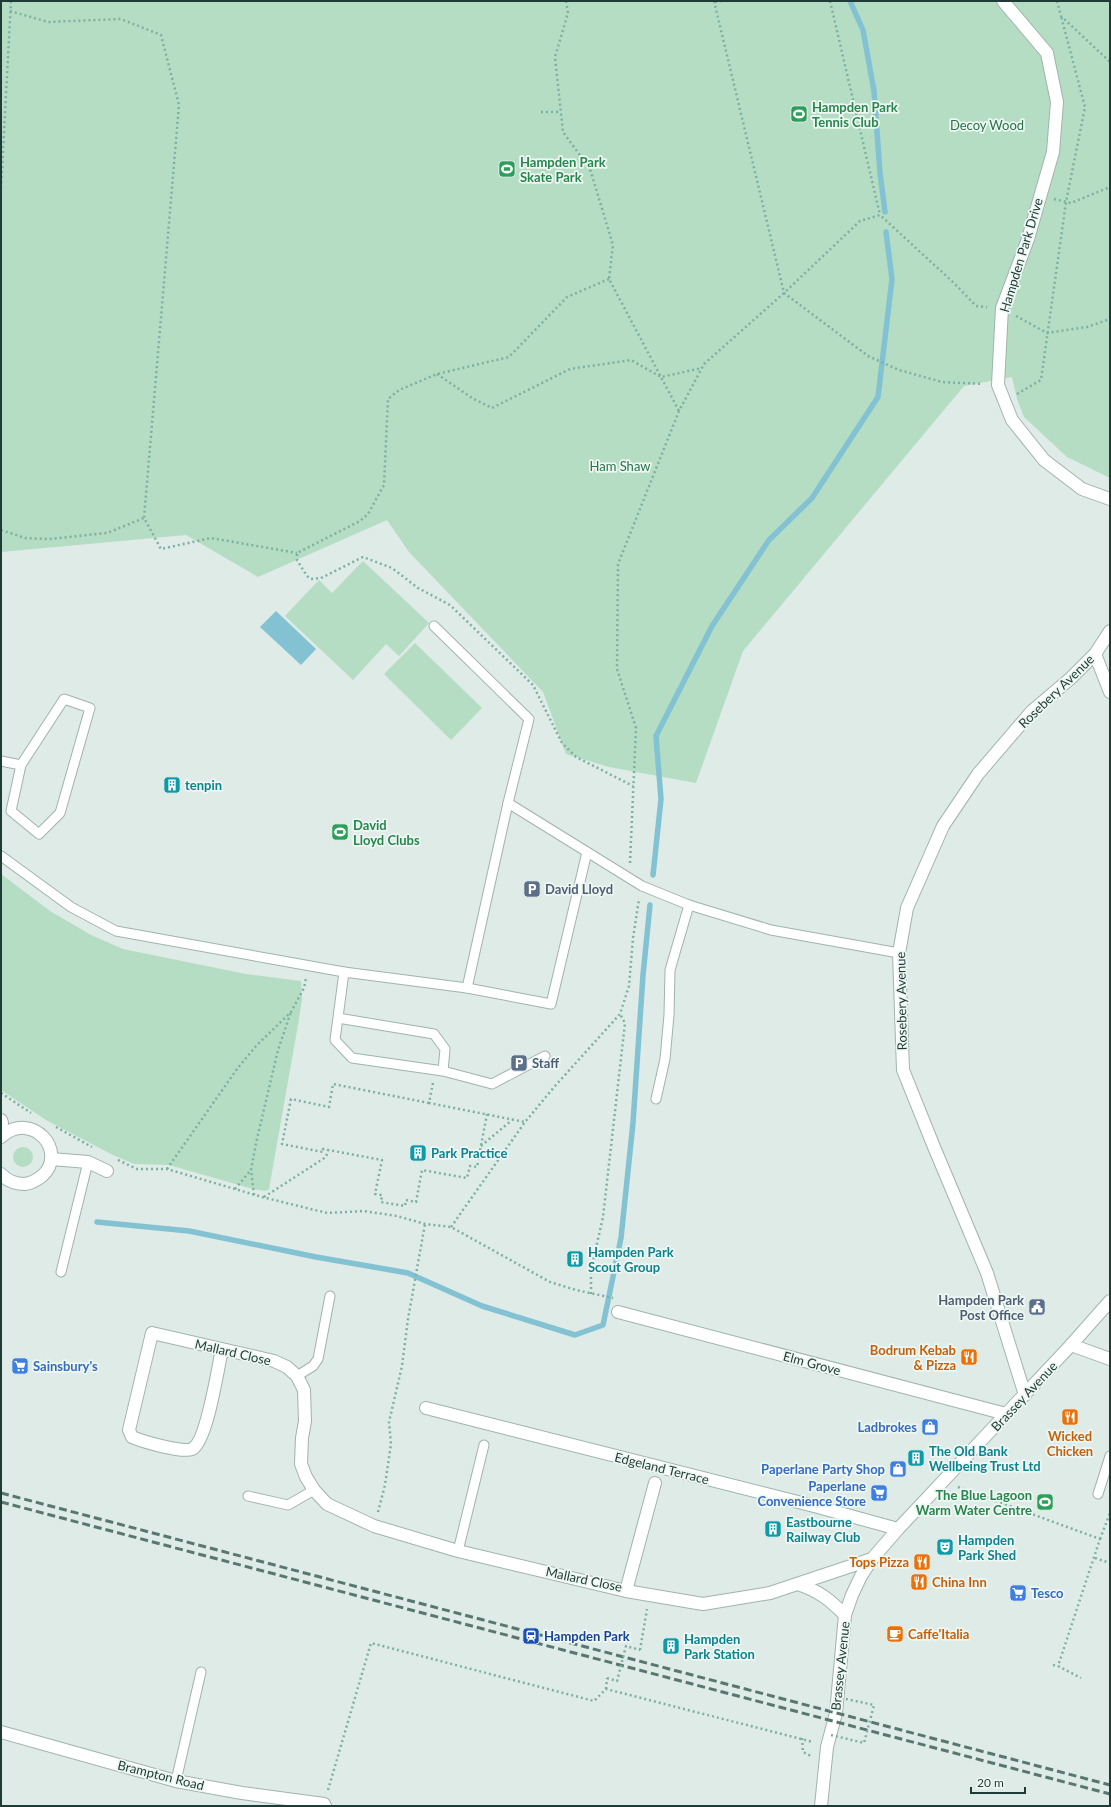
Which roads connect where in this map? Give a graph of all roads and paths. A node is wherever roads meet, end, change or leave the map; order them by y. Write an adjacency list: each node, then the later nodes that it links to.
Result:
1 (11, 1): 8 (path)
2 (566, 1): 12 (path)
3 (723, 1): 7 (path)
4 (830, 1): 17 (path)
5 (1003, 1): 15 (street, Hampden Park Drive)
6 (1057, 1): 9 (path)
7 (715, 2): 19 (path)
8 (10, 11): 14 (path); 30 (path)
9 (1061, 16): 10 (path); 16 (path)
10 (1110, 62)
11 (541, 112): 12 (path)
12 (560, 112): 18 (path)
13 (1110, 187): 16 (path)
14 (1, 188)
15 (1040, 195): 16 (path); 20 (street, Hampden Park Drive)
16 (1066, 202): 22 (path)
17 (880, 215): 19 (path); 20 (path)
18 (609, 279): 24 (path); 25 (path)
19 (784, 294): 23 (path); 26 (path)
20 (1002, 308): 22 (path); 26 (street, Hampden Park Drive)
21 (1110, 319): 22 (path)
22 (1047, 333): 27 (path)
23 (702, 368): 25 (path); 28 (path)
24 (437, 374): 25 (path); 32 (path)
25 (661, 377): 28 (path)
26 (998, 384): 27 (street, Hampden Park Drive)
27 (1005, 401): 29 (street, Hampden Park Drive)
28 (679, 411): 43 (path)
29 (1110, 499)
30 (144, 518): 31 (path); 32 (path)
31 (1, 530)
32 (297, 553): 33 (path)
33 (302, 568)
34 (434, 626): 40 (lane)
35 (1110, 632): 36 (street, Rosebery Avenue)
36 (1094, 654): 37 (street); 45 (street, Rosebery Avenue)
37 (1110, 692)
38 (1, 761): 39 (lane)
39 (21, 765): 39 (lane)
40 (508, 803): 41 (lane); 48 (lane)
41 (587, 852): 43 (lane); 48 (lane)
42 (1, 856): 46 (lane)
43 (638, 884): 44 (lane); 50 (path)
44 (689, 905): 45 (lane); 55 (lane)
45 (899, 953): 89 (street, Rosebery Avenue)
46 (308, 965): 47 (lane); 49 (path)
47 (344, 972): 48 (lane); 51 (lane)
48 (467, 988)
49 (291, 1012): 70 (path); 71 (path)
50 (620, 1014): 61 (path); 80 (path)
51 (338, 1018): 53 (lane); 53 (lane)
52 (545, 1056): 53 (lane)
53 (439, 1071): 56 (path)
54 (1, 1094): 58 (path)
55 (656, 1098)
56 (429, 1103): 57 (path); 66 (path)
57 (487, 1114): 60 (path); 64 (path)
58 (34, 1115)
59 (1, 1120): 63 (street)
60 (512, 1120): 61 (path); 64 (path)
61 (525, 1122): 78 (path)
62 (54, 1126): 65 (path)
63 (1, 1136): 68 (street)
64 (481, 1147): 66 (path)
65 (94, 1148)
66 (328, 1150): 76 (path)
67 (115, 1158): 70 (path)
68 (51, 1159): 69 (street); 73 (street)
69 (88, 1162): 72 (street); 79 (lane)
70 (167, 1169): 74 (path)
71 (251, 1170): 74 (path); 75 (path)
72 (107, 1171)
73 (1, 1174)
74 (235, 1189): 75 (path)
75 (254, 1195): 76 (path)
76 (264, 1197): 77 (path)
77 (425, 1224): 78 (path); 100 (path)
78 (451, 1227): 80 (path)
79 (61, 1272)
80 (591, 1294): 82 (path)
81 (330, 1296): 88 (lane)
82 (616, 1298)
83 (1110, 1301): 85 (street, Brassey Avenue)
84 (618, 1312): 91 (street, Elm Grove)
85 (1071, 1345): 87 (street); 89 (street, Brassey Avenue)
86 (222, 1349): 86 (street, Mallard Close); 88 (street, Mallard Close)
87 (1110, 1359)
88 (297, 1376): 96 (street, Mallard Close)
89 (1025, 1395): 91 (street, Brassey Avenue)
90 (426, 1408): 101 (street, Edgeland Terrace)
91 (1006, 1414): 94 (street, Brassey Avenue)
92 (484, 1445): 103 (lane)
93 (1110, 1456): 97 (lane)
94 (943, 1482): 101 (street, Brassey Avenue); 102 (path)
95 (655, 1483): 108 (street, Mallard Close)
96 (314, 1490): 98 (lane); 100 (street, Mallard Close)
97 (1098, 1494)
98 (248, 1496)
99 (1110, 1513): 102 (path)
100 (374, 1526): 103 (street, Mallard Close)
101 (898, 1529): 105 (street, Brassey Avenue)
102 (1100, 1539): 104 (path)
103 (458, 1551): 108 (street, Mallard Close)
104 (1094, 1558): 106 (path); 112 (path)
105 (872, 1559): 107 (street); 110 (street, Brassey Avenue)
106 (1110, 1563)
107 (798, 1584): 109 (street); 110 (street)
108 (626, 1591): 109 (street)
109 (650, 1595): 115 (path, bridge)
110 (846, 1615): 116 (street, Brassey Avenue)
111 (1053, 1665): 112 (path)
112 (1058, 1666): 114 (path)
113 (202, 1672): 120 (lane)
114 (1081, 1678)
115 (606, 1689): 119 (path); 121 (path)
116 (837, 1697): 118 (street, Brassey Avenue); 118 (path, bridge)
117 (1, 1732): 120 (street, Brampton Road)
118 (831, 1735): 119 (street, Brassey Avenue)
119 (827, 1747): 122 (street, Brassey Avenue)
120 (176, 1781): 121 (street, Brampton Road)
121 (325, 1805)
122 (821, 1806)

